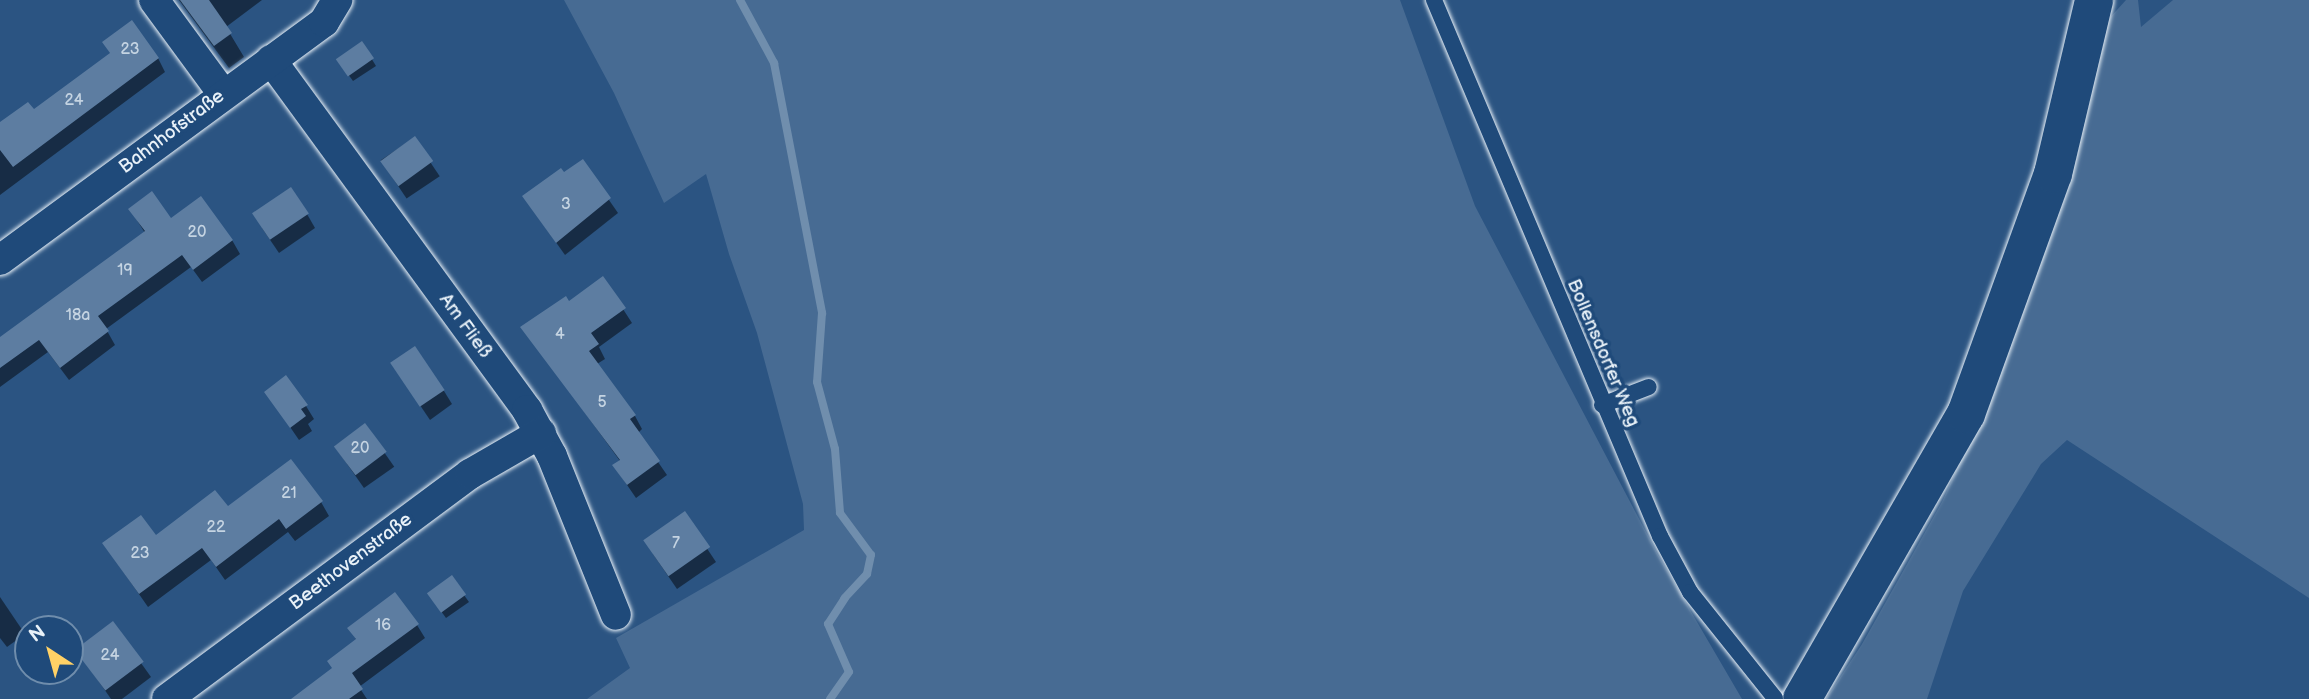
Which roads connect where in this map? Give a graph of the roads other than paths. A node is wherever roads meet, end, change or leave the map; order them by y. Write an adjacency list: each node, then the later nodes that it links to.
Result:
1 (154, 0): 6 (street)
2 (337, 0): 5 (street, Bahnhofstraße)
3 (1434, 0): 9 (lane, Bollensdorfer Weg)
4 (2094, 0): 12 (main road)
5 (271, 60): 6 (street, Bahnhofstraße); 10 (street, Am Fließ)
6 (223, 94): 7 (street, Bahnhofstraße)
7 (0, 260)
8 (1649, 387): 9 (lane)
9 (1602, 405): 12 (lane, Bollensdorfer Weg)
10 (541, 433): 11 (street, Am Fließ); 13 (street, Beethovenstraße)
11 (615, 615)
12 (1799, 690)
13 (167, 699)

